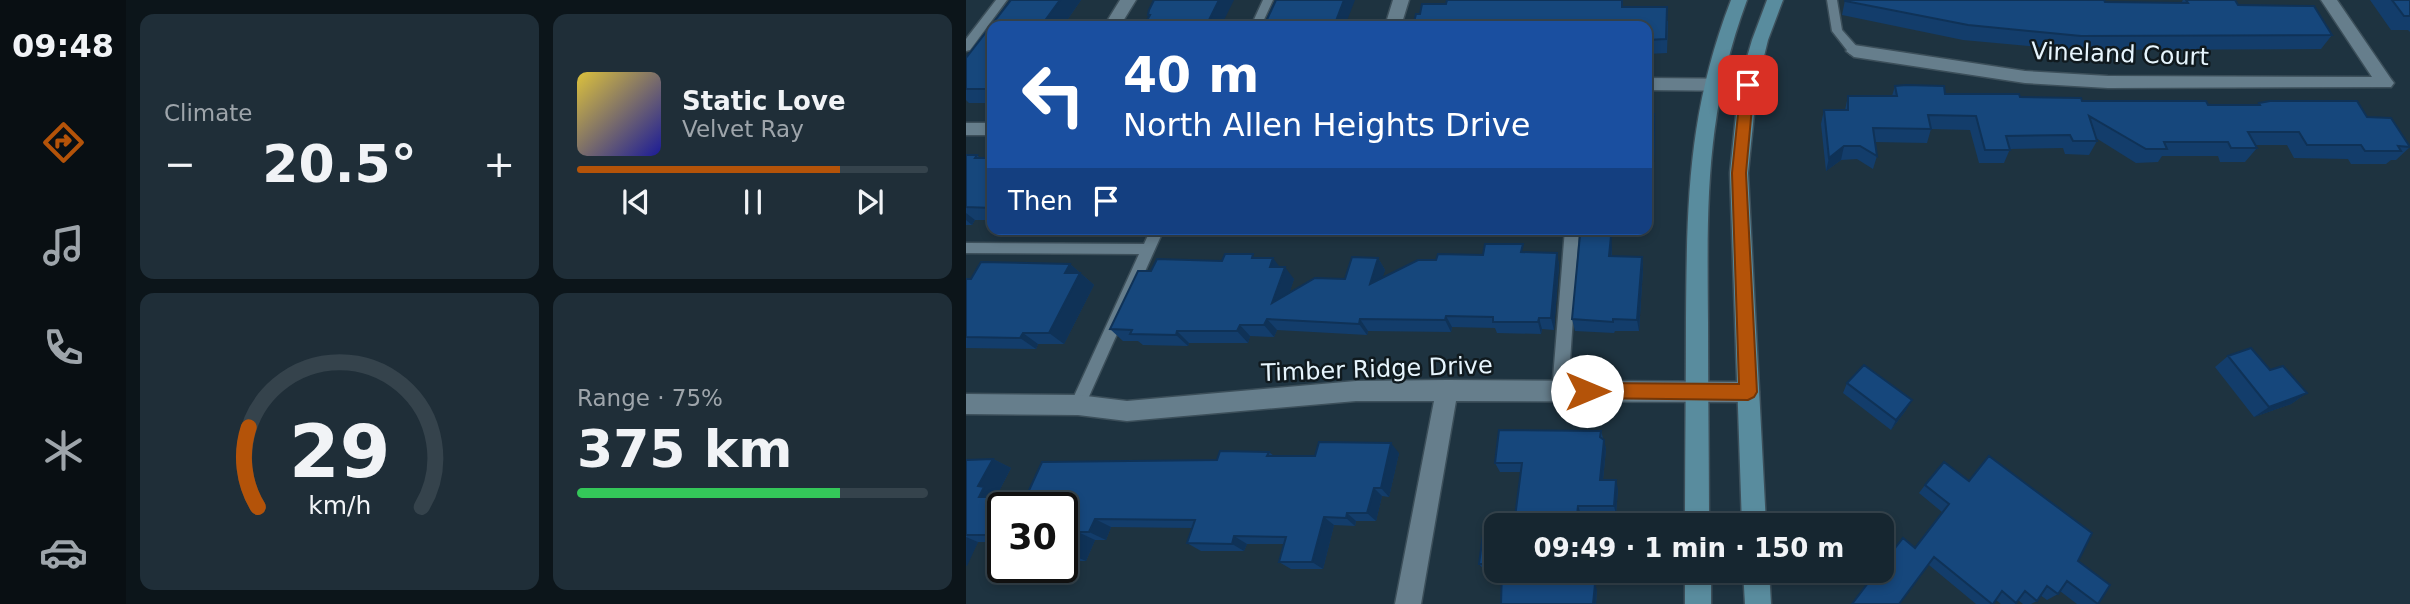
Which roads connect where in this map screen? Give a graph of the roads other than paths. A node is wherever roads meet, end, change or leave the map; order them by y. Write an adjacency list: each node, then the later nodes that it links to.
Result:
1 (1002, 0): 12 (lane)
2 (1128, 0): 9 (street)
3 (1268, 0): 10 (lane)
4 (1401, 0): 11 (street)
5 (1739, 0): 15 (main road)
6 (1775, 0): 16 (main road)
7 (1832, 0): 13 (lane)
8 (2329, 0): 13 (street, Vineland Court)
9 (1115, 21)
10 (1258, 21)
11 (1395, 21)
12 (966, 47)
13 (1854, 51)
14 (1652, 84): 15 (street)
15 (1710, 84): 16 (street); 25 (main road)
16 (1748, 85): 26 (main road)
17 (966, 129): 18 (street)
18 (987, 129)
19 (1155, 235): 22 (lane)
20 (1572, 235): 24 (lane)
21 (966, 248): 22 (lane)
22 (1148, 249): 28 (lane)
23 (1447, 390): 24 (street, Timber Ridge Drive); 28 (street, Timber Ridge Drive); 33 (street)
24 (1560, 391): 25 (street, Timber Ridge Drive)
25 (1697, 391): 26 (street, Timber Ridge Drive); 29 (main road)
26 (1748, 392): 30 (main road)
27 (966, 404): 28 (street, Timber Ridge Drive)
28 (1078, 405)
29 (1698, 513)
30 (1753, 513)
31 (1698, 583): 34 (main road)
32 (1757, 583): 35 (main road)
33 (1408, 604)
34 (1698, 604)
35 (1758, 604)

